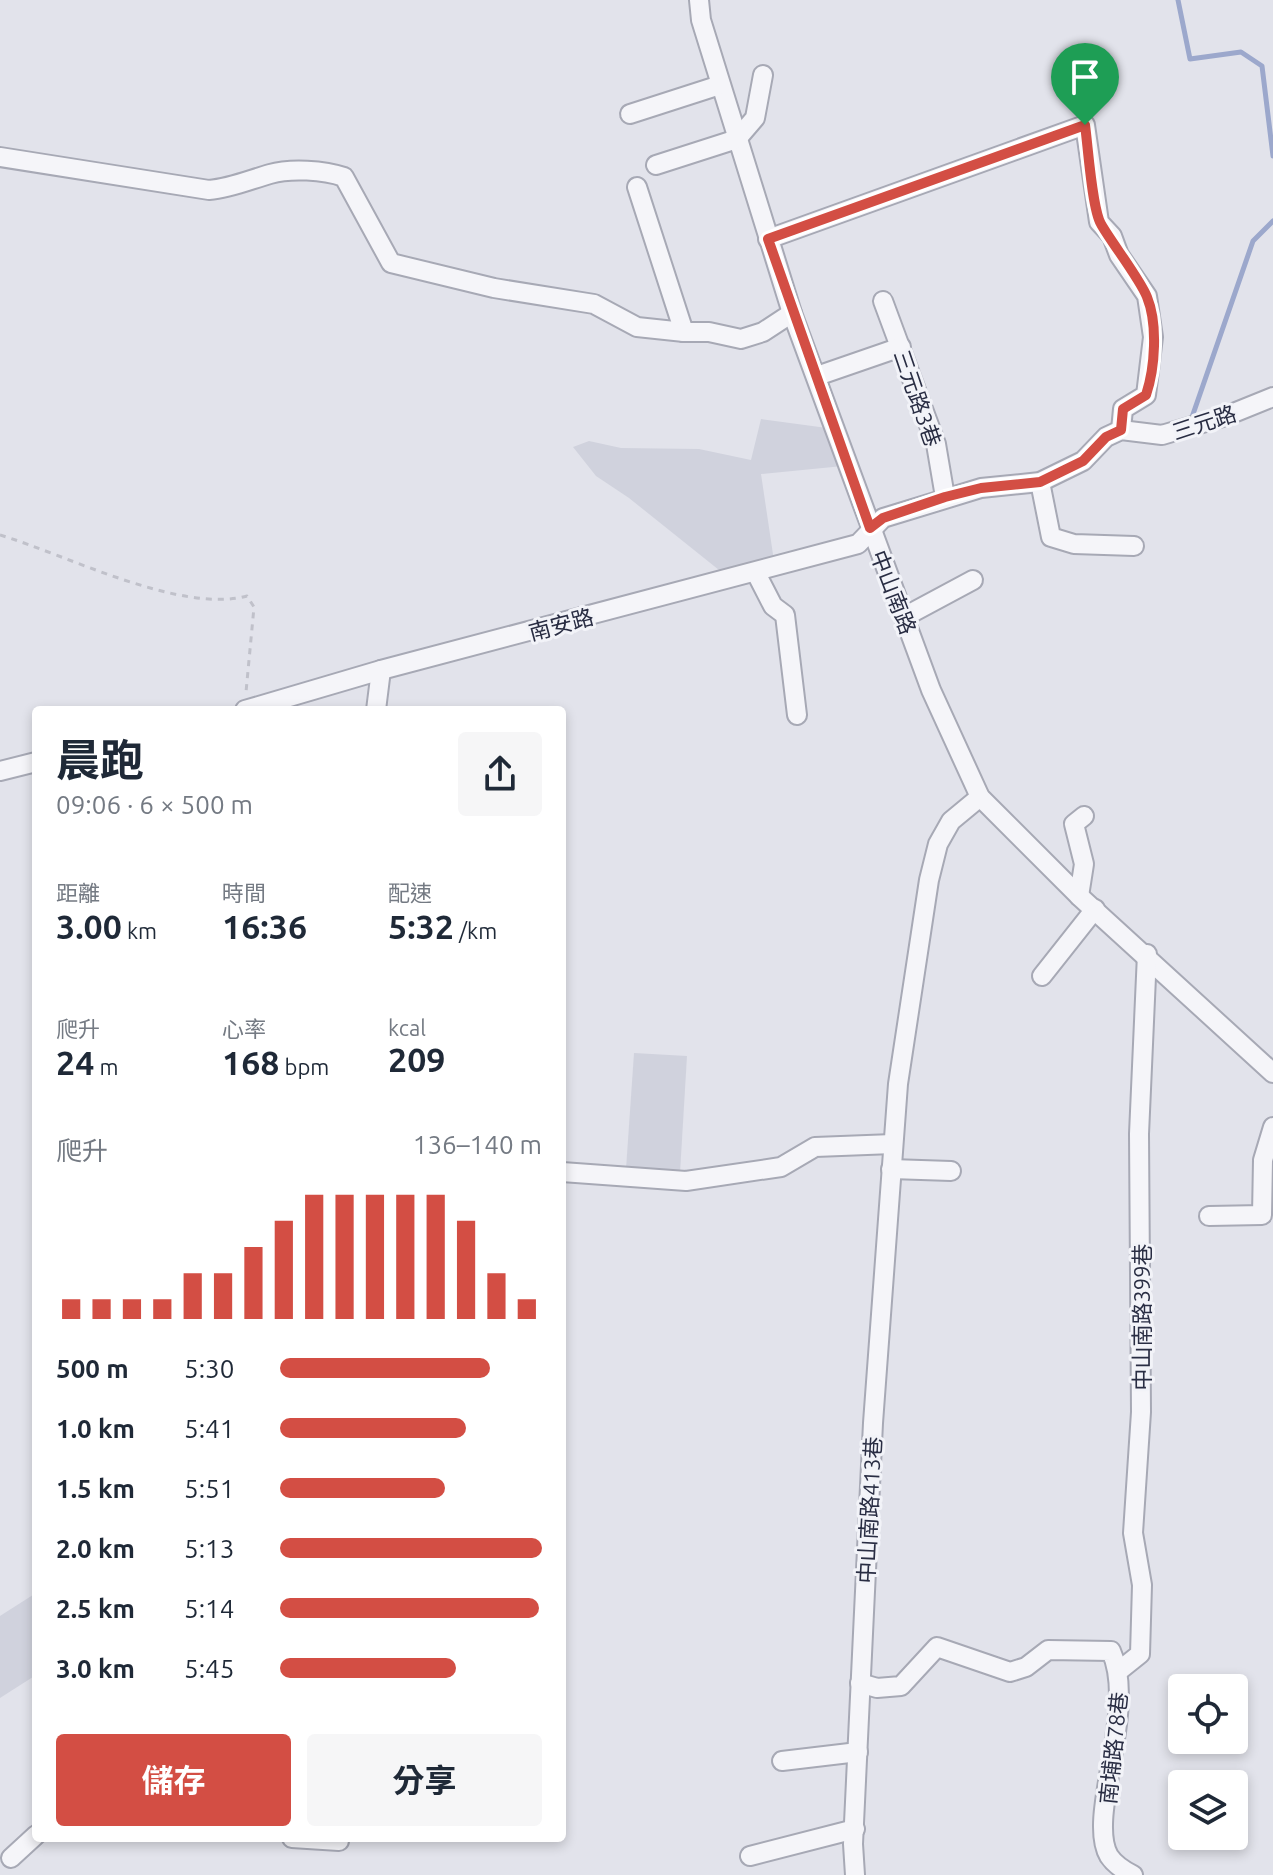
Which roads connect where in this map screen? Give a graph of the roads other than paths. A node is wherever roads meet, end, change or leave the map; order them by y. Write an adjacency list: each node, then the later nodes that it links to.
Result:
1 (699, 0): 3 (street, 中山南路)
2 (763, 75): 5 (street)
3 (720, 85): 4 (street); 5 (street, 中山南路)
4 (630, 114)
5 (737, 139): 7 (street); 9 (street, 中山南路)
6 (0, 157): 12 (street)
7 (656, 165)
8 (637, 187): 12 (street)
9 (768, 239): 11 (street, 中山南路); 16 (street)
10 (883, 301): 13 (street, 三元路3巷)
11 (792, 313): 12 (street); 14 (street, 中山南路)
12 (684, 332)
13 (901, 347): 14 (street); 18 (street, 三元路3巷)
14 (817, 376): 19 (street, 中山南路)
15 (1273, 397): 16 (street, 三元路)
16 (1121, 430): 17 (street)
17 (1040, 482): 18 (street); 20 (street)
18 (945, 497): 19 (street)
19 (870, 528): 21 (street, 南安路); 23 (street, 中山南路)
20 (1134, 546)
21 (756, 573): 24 (street, 南安路); 27 (street)
22 (973, 580): 23 (street)
23 (904, 617): 30 (street, 中山南路)
24 (381, 670): 25 (street, 南安路); 26 (street)
25 (245, 703)
26 (376, 706)
27 (797, 715)
28 (32, 763): 29 (street)
29 (0, 771)
30 (980, 797): 32 (street, 中山南路); 38 (street, 中山南路413巷)
31 (1084, 816): 32 (street)
32 (1079, 896): 33 (street, 中山南路)
33 (1095, 909): 34 (street, 中山南路); 35 (street)
34 (1147, 954): 36 (street, 中山南路); 43 (street, 中山南路399巷)
35 (1042, 976)
36 (1273, 1073)
37 (1273, 1127): 42 (street)
38 (893, 1144): 39 (street, 中山南路413巷); 41 (street)
39 (891, 1169): 40 (street); 44 (street, 中山南路413巷)
40 (951, 1171)
41 (566, 1172)
42 (1209, 1216)
43 (1120, 1670): 44 (street, 南埔路78巷); 52 (street, 南埔路78巷)
44 (860, 1683): 45 (street, 中山南路413巷)
45 (858, 1752): 46 (street); 47 (street, 中山南路413巷)
46 (782, 1761)
47 (855, 1829): 49 (street); 51 (street, 中山南路413巷)
48 (32, 1839): 50 (street)
49 (750, 1856)
50 (11, 1858)
51 (855, 1875)
52 (1133, 1875)

